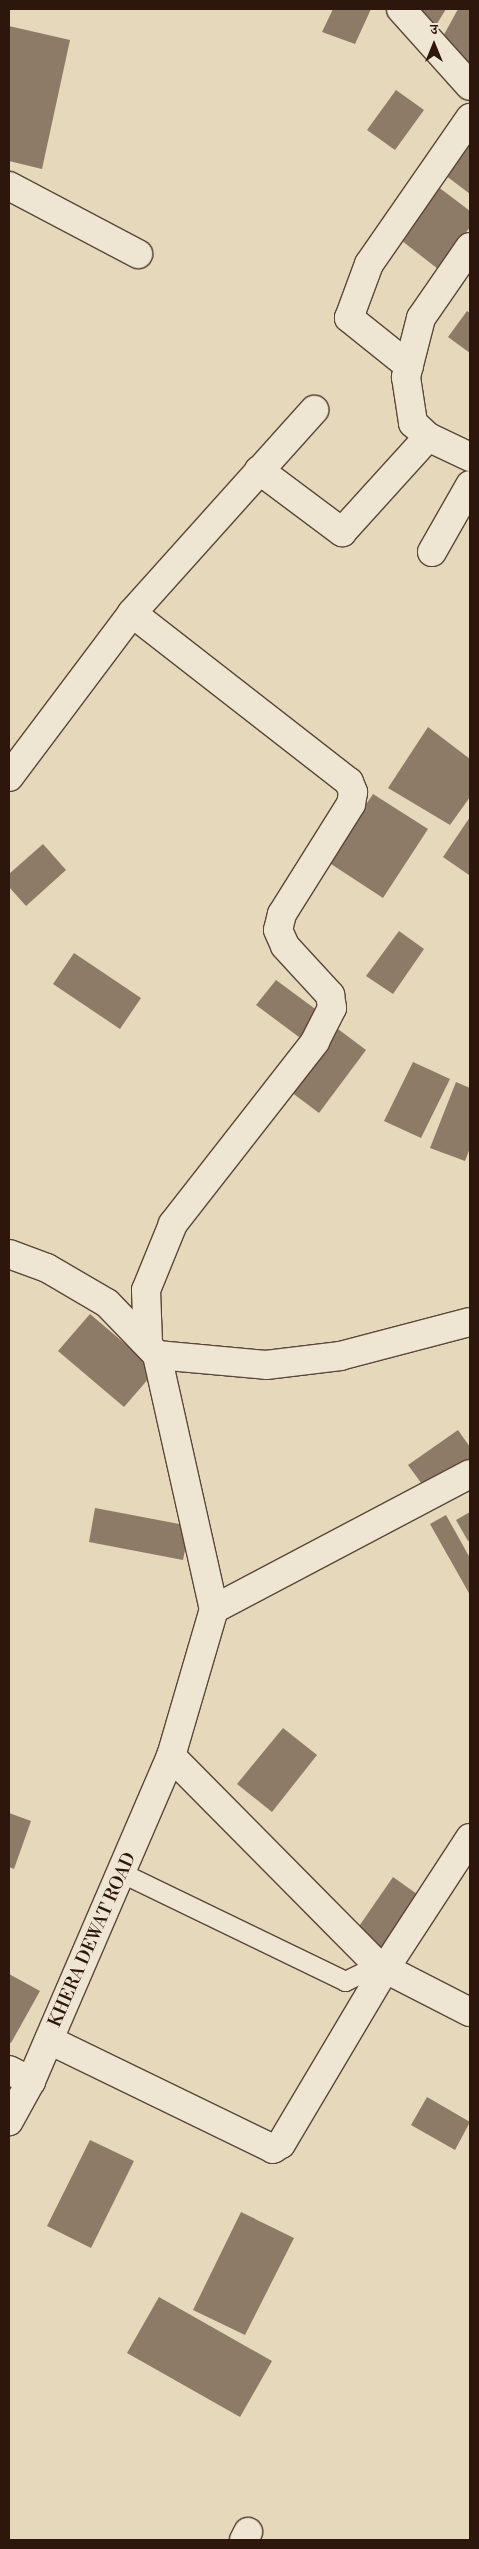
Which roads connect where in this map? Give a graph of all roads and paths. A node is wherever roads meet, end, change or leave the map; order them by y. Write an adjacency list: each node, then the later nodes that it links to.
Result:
1 (401, 9): 2 (street)
2 (470, 85)
3 (470, 118): 7 (street)
4 (9, 186): 6 (street)
5 (470, 247): 7 (street)
6 (138, 254)
7 (409, 366): 9 (street)
8 (314, 410): 11 (street)
9 (428, 437): 10 (street); 11 (street)
10 (470, 457)
11 (259, 470): 14 (street)
12 (470, 485): 13 (street)
13 (432, 552)
14 (132, 613): 15 (street); 18 (street)
15 (9, 777)
16 (9, 1254): 18 (street)
17 (470, 1322): 18 (street)
18 (153, 1349): 20 (street)
19 (470, 1474): 20 (street)
20 (214, 1609): 21 (street, KHERA DEWAT ROAD)
21 (171, 1756): 23 (street, KHERA DEWAT ROAD); 24 (street)
22 (470, 1838): 24 (street)
23 (122, 1873): 24 (lane); 26 (street, KHERA DEWAT ROAD)
24 (382, 1966): 25 (street); 26 (street)
25 (470, 2012)
26 (49, 2040): 27 (street, KHERA DEWAT ROAD)
27 (20, 2076): 28 (street, KHERA DEWAT ROAD)
28 (9, 2121)

